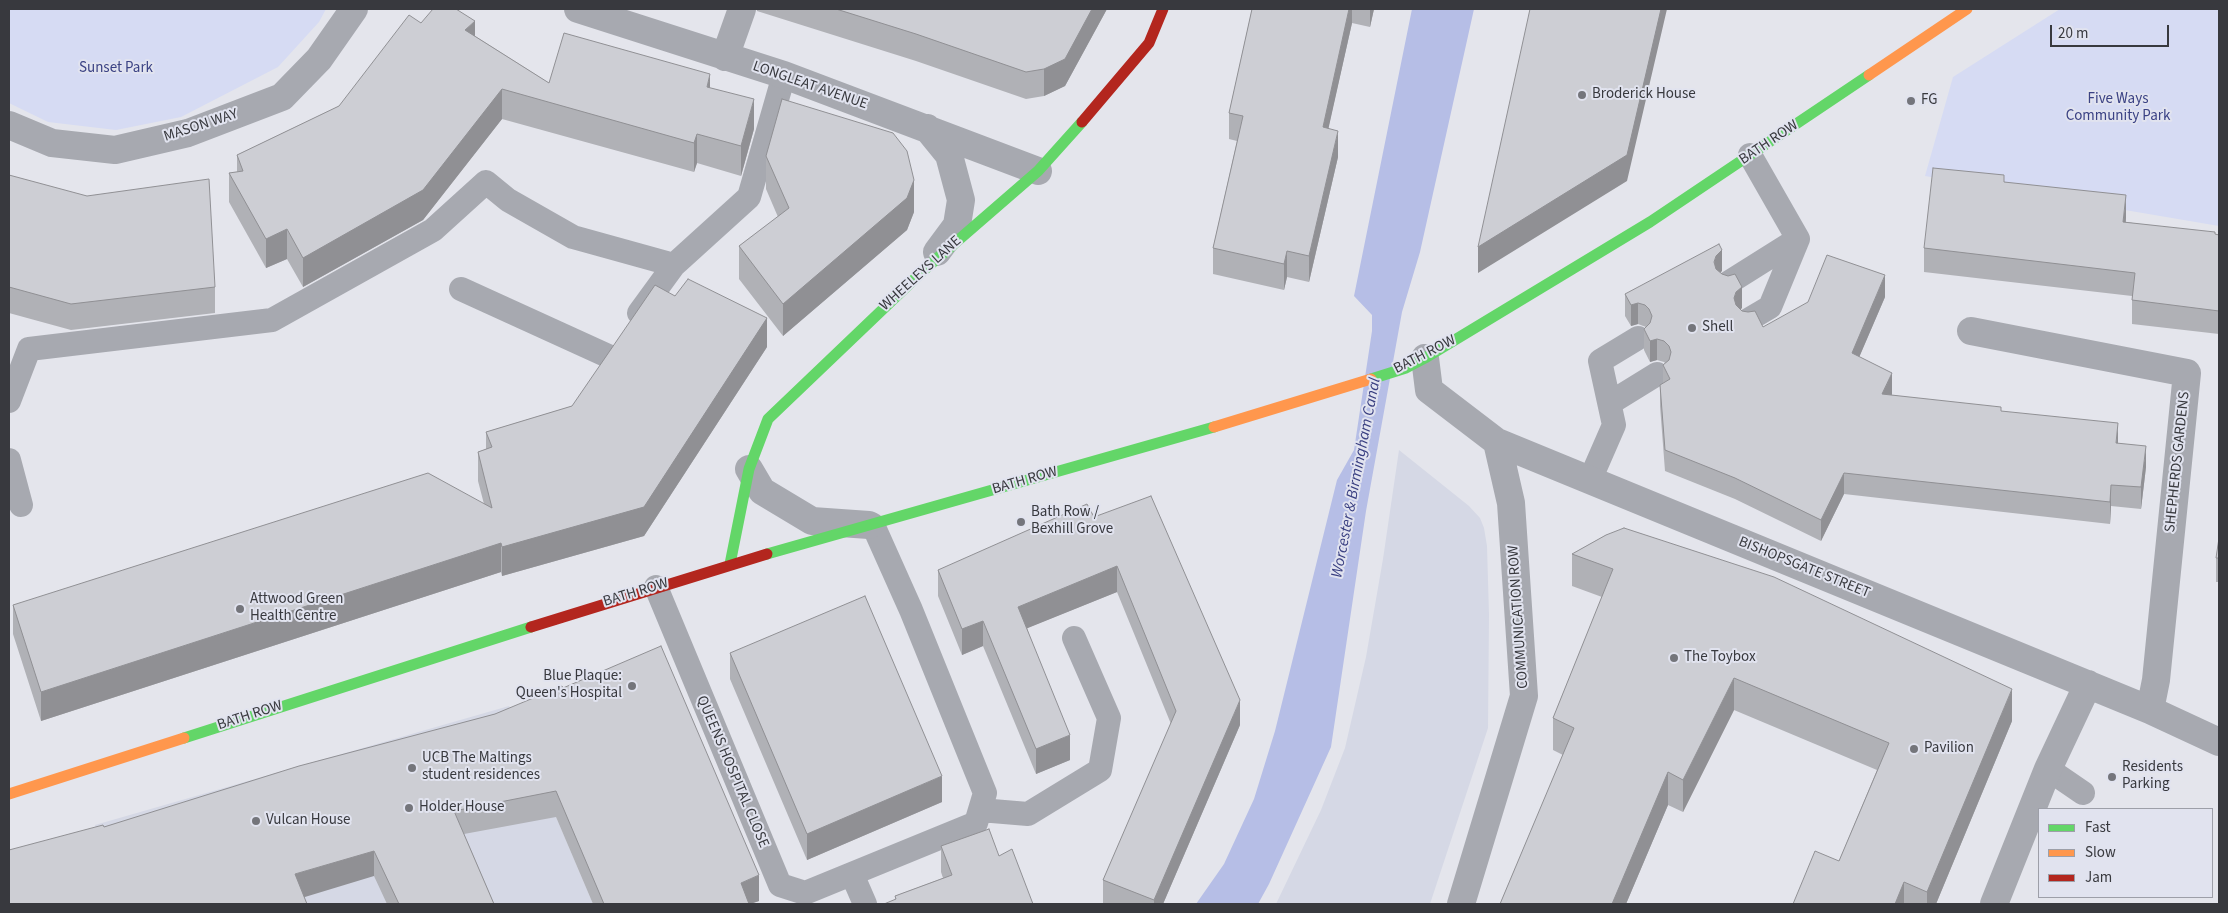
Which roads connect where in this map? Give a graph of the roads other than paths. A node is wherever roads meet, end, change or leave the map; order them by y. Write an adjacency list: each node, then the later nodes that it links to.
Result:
1 (354, 9): 8 (street, MASON WAY)
2 (578, 9): 6 (street, LONGLEAT AVENUE)
3 (742, 9): 6 (street)
4 (1163, 9): 11 (main road, WHEELEYS LANE)
5 (1967, 9): 10 (main road, BATH ROW)
6 (725, 57): 7 (street, LONGLEAT AVENUE)
7 (784, 75): 9 (street, LONGLEAT AVENUE); 13 (lane)
8 (9, 125)
9 (927, 128): 11 (street, LONGLEAT AVENUE); 14 (street)
10 (1750, 156): 12 (lane); 20 (main road, BATH ROW)
11 (1038, 171): 14 (main road, WHEELEYS LANE)
12 (1798, 239): 15 (lane); 17 (lane)
13 (674, 265): 16 (lane); 22 (lane)
14 (925, 269): 26 (main road, WHEELEYS LANE)
15 (1728, 283)
16 (461, 289)
17 (1748, 320)
18 (1971, 331): 34 (street, SHEPHERDS GARDENS)
19 (1638, 338): 23 (lane)
20 (1416, 363): 24 (street, BISHOPSGATE STREET); 29 (main road, BATH ROW)
21 (1657, 374): 23 (lane)
22 (9, 400)
23 (1610, 403): 27 (lane)
24 (1497, 442): 27 (street, BISHOPSGATE STREET); 42 (street, COMMUNICATION ROW)
25 (9, 460): 28 (lane)
26 (749, 469): 29 (street); 30 (main road, WHEELEYS LANE)
27 (1590, 480): 33 (street, BISHOPSGATE STREET)
28 (21, 505)
29 (872, 525): 30 (main road, BATH ROW); 39 (lane)
30 (730, 564): 31 (main road, BATH ROW)
31 (656, 587): 38 (main road, BATH ROW); 40 (lane, QUEENS HOSPITAL CLOSE)
32 (1074, 638): 39 (lane)
33 (2088, 684): 34 (street, BISHOPSGATE STREET); 36 (street)
34 (2150, 710): 35 (street, BISHOPSGATE STREET)
35 (2219, 742)
36 (2048, 769): 37 (lane); 43 (street)
37 (2083, 793)
38 (9, 794)
39 (980, 810): 40 (lane, QUEENS HOSPITAL CLOSE)
40 (852, 874): 41 (lane)
41 (865, 904)
42 (1461, 904)
43 (1994, 904)

